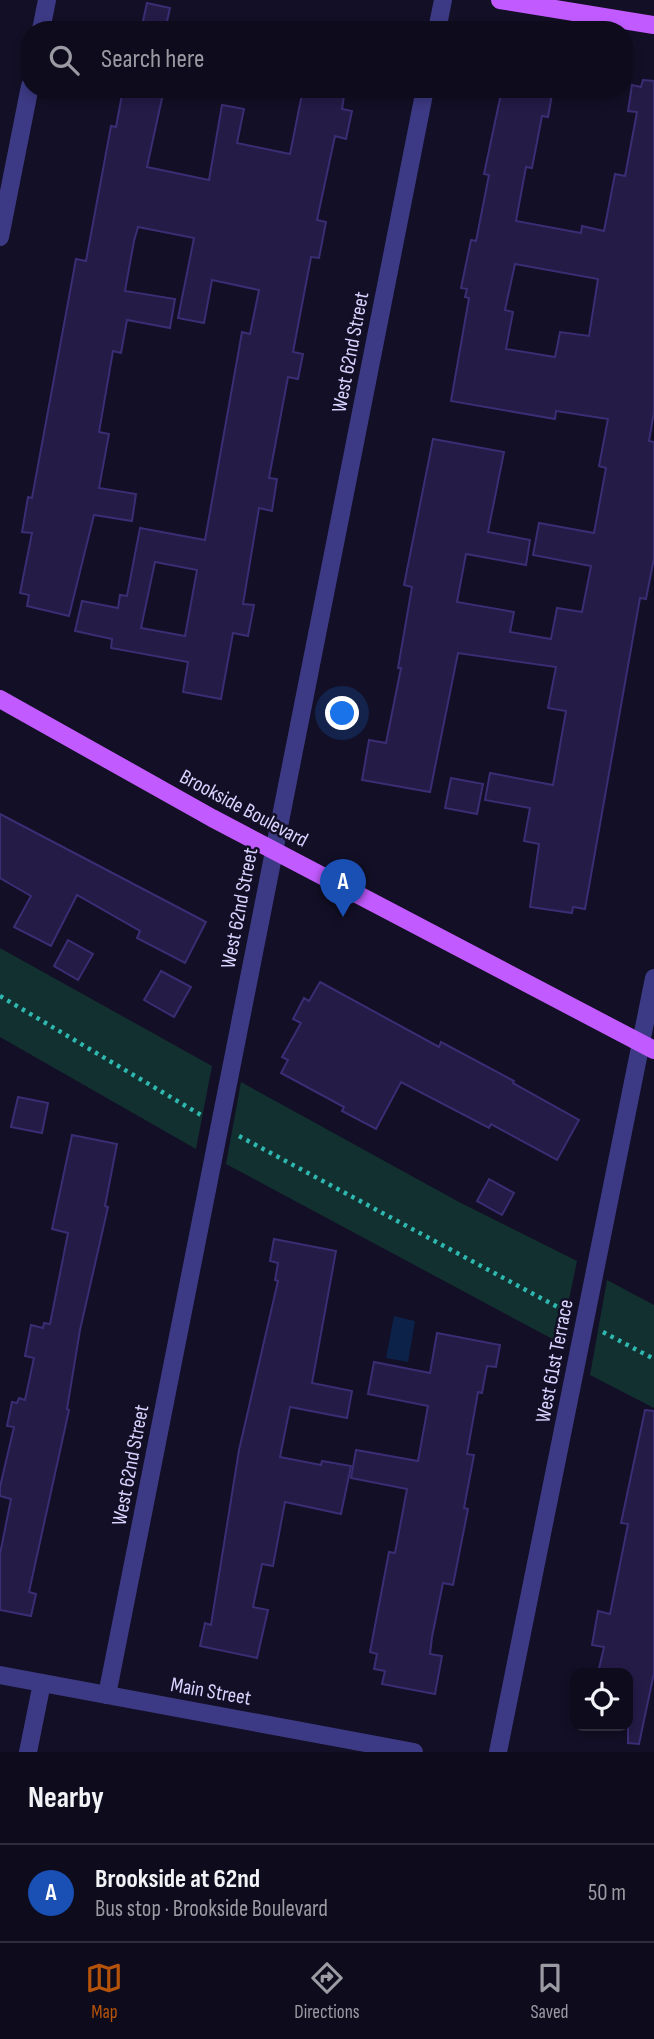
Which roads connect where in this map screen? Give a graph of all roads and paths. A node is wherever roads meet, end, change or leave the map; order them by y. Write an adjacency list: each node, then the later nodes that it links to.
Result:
1 (47, 0): 4 (street)
2 (443, 0): 5 (street)
3 (500, 0): 6 (main road)
4 (43, 21)
5 (439, 21)
6 (629, 21)
7 (633, 22): 8 (main road)
8 (654, 25)
9 (28, 98): 11 (street)
10 (423, 98): 13 (street, West 62nd Street)
11 (0, 237)
12 (0, 699): 13 (main road, Brookside Boulevard)
13 (274, 850): 16 (main road, Brookside Boulevard); 17 (street, West 62nd Street)
14 (654, 978): 16 (street, West 61st Terrace)
15 (0, 996): 17 (path)
16 (648, 1046): 18 (street, West 61st Terrace)
17 (219, 1125): 18 (path); 22 (street, West 62nd Street)
18 (585, 1322): 19 (path); 25 (street, West 61st Terrace)
19 (654, 1359)
20 (0, 1675): 21 (street, Main Street)
21 (42, 1683): 22 (street, Main Street); 23 (street)
22 (107, 1695): 24 (street, Main Street)
23 (29, 1752)
24 (414, 1752)
25 (498, 1752)

